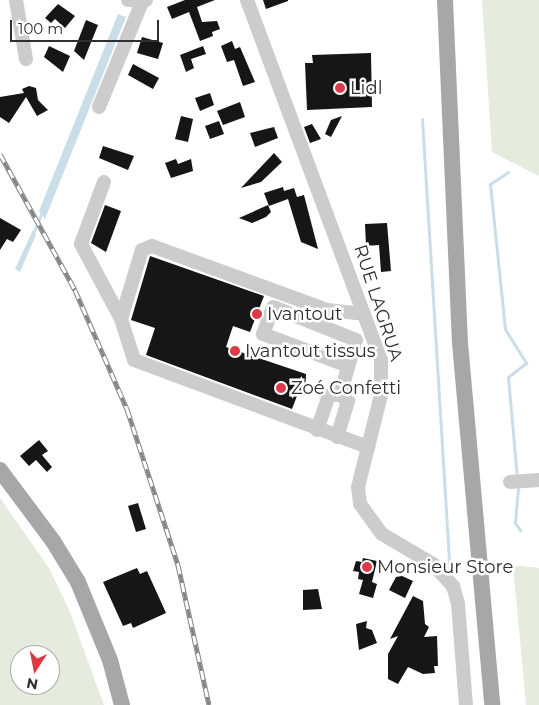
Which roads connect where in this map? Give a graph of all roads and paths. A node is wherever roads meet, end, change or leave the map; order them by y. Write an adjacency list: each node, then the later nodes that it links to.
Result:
1 (16, 0): 5 (street)
2 (247, 0): 8 (street, RUE LAGRUA)
3 (446, 0): 22 (main road)
4 (139, 1): 6 (street)
5 (26, 59)
6 (99, 107)
7 (104, 182): 9 (street)
8 (364, 314): 9 (street); 10 (street, RUE LAGRUA)
9 (120, 319): 14 (street)
10 (375, 343): 11 (street); 16 (street, RUE LAGRUA)
11 (354, 345): 12 (street); 12 (street)
12 (348, 366): 13 (street)
13 (340, 394): 14 (street); 15 (street)
14 (317, 430): 15 (street)
15 (337, 437): 16 (street)
16 (368, 448): 21 (street, RUE LAGRUA)
17 (0, 470): 20 (main road)
18 (539, 480): 19 (street)
19 (510, 482)
20 (122, 705)
21 (466, 705)
22 (492, 705)

